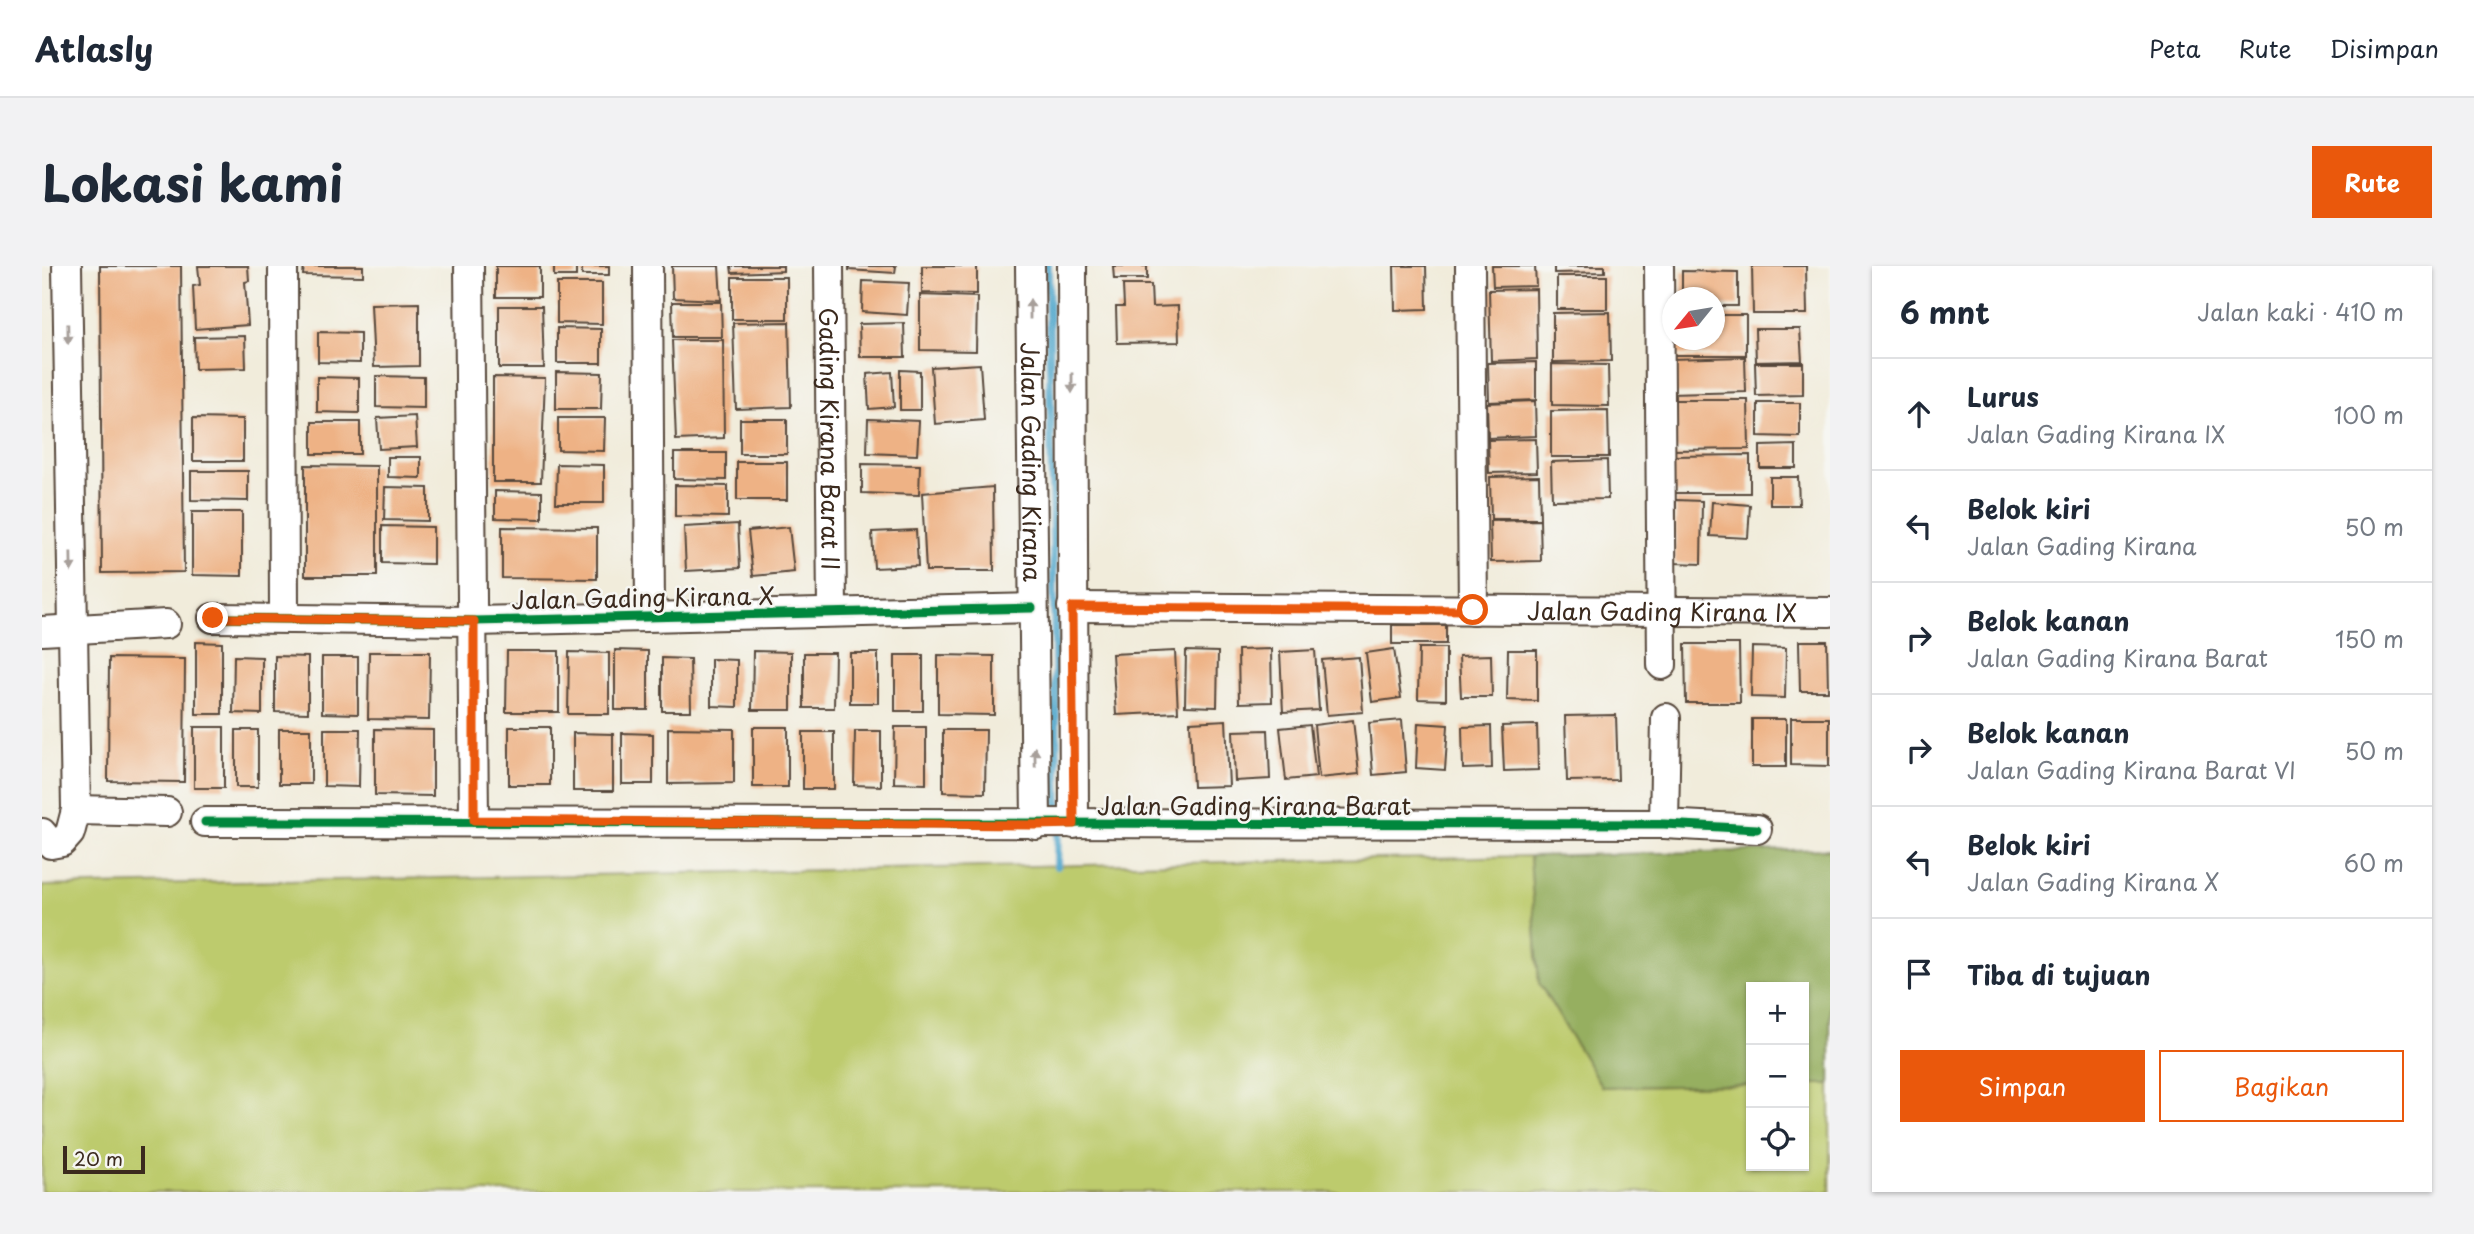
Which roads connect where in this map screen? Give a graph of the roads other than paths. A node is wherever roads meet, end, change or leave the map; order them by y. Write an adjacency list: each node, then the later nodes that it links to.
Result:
1 (67, 266): 22 (street, one-way to 22)
2 (283, 266): 18 (street)
3 (469, 266): 19 (street)
4 (648, 266): 16 (street)
5 (829, 266): 14 (street, Gading Kirana Barat II)
6 (1030, 266): 11 (street, Jalan Gading Kirana, one-way to 6)
7 (1072, 266): 10 (street, Jalan Gading Kirana, one-way to 10)
8 (1470, 266): 12 (street)
9 (1659, 266): 13 (street)
10 (1072, 607): 12 (street, Jalan Gading Kirana IX); 29 (street, Jalan Gading Kirana)
11 (1032, 608): 14 (street, Jalan Gading Kirana X); 31 (street, Jalan Gading Kirana, one-way to 11)
12 (1473, 610): 13 (street, Jalan Gading Kirana IX)
13 (1660, 611): 15 (street, Jalan Gading Kirana IX); 23 (street)
14 (832, 612): 16 (street, Jalan Gading Kirana X)
15 (1830, 612)
16 (650, 615): 19 (street, Jalan Gading Kirana X)
17 (213, 618): 18 (street, Jalan Gading Kirana X)
18 (284, 618): 19 (street, Jalan Gading Kirana X)
19 (474, 621): 27 (street)
20 (166, 624): 22 (street)
21 (42, 631): 22 (street)
22 (72, 631): 25 (street)
23 (1662, 665)
24 (1666, 718): 30 (street)
25 (76, 810): 26 (street); 33 (street)
26 (167, 812)
27 (474, 820): 28 (street, Jalan Gading Kirana Barat); 31 (street, Jalan Gading Kirana Barat)
28 (205, 822)
29 (1074, 824): 30 (street, Jalan Gading Kirana Barat); 31 (street, Jalan Gading Kirana Barat)
30 (1664, 824): 32 (street, Jalan Gading Kirana Barat)
31 (1036, 825)
32 (1757, 829)
33 (42, 833)

